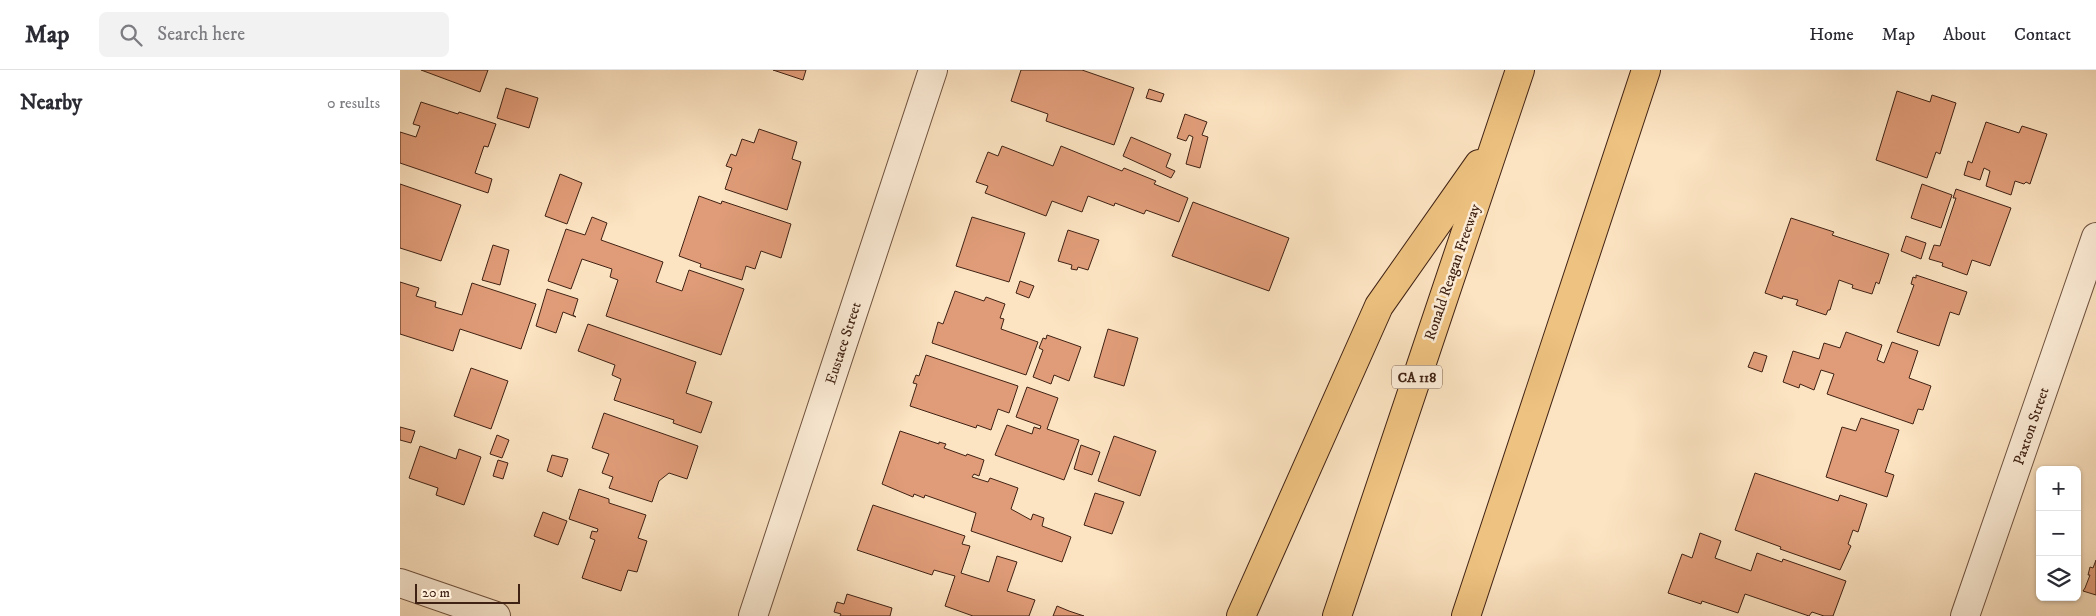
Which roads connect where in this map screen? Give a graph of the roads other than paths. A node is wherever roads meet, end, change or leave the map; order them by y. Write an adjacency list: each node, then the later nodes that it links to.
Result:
1 (933, 70): 10 (street, Eustace Street)
2 (1520, 70): 5 (highway, Ronald Reagan Freeway / CA 118)
3 (1646, 70): 6 (highway)
4 (1657, 70): 6 (highway)
5 (1497, 139): 11 (highway); 12 (highway, Ronald Reagan Freeway / CA 118)
6 (1623, 141): 13 (highway)
7 (2096, 236): 14 (street, Paxton Street)
8 (400, 583): 9 (street)
9 (496, 616)
10 (753, 616)
11 (1241, 616)
12 (1337, 616)
13 (1466, 616)
14 (1965, 616)

